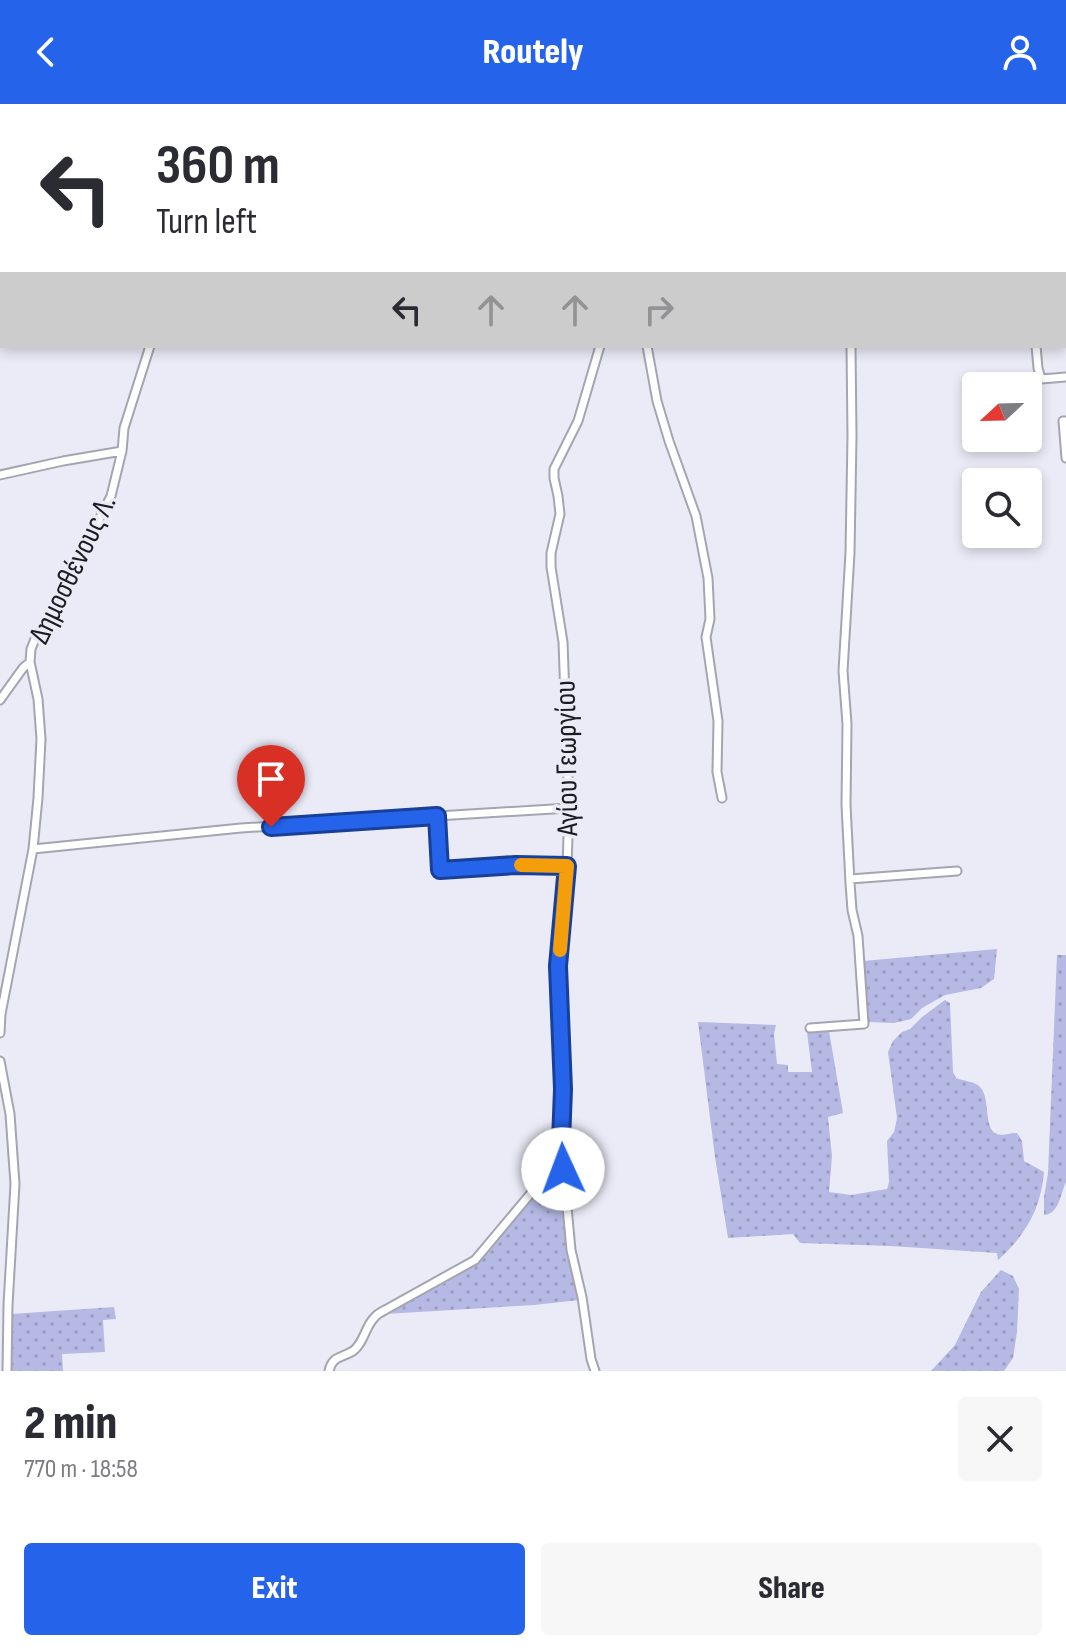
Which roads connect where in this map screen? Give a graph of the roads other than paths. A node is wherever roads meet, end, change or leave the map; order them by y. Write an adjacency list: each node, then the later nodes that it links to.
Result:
1 (149, 348): 8 (street, Δημοσθένους Λ.)
2 (599, 348): 14 (street, Αγίου Γεωργίου)
3 (647, 348): 13 (street)
4 (851, 348): 19 (street)
5 (1036, 348): 6 (street)
6 (1066, 377)
7 (1066, 421): 9 (street)
8 (122, 451): 10 (street); 11 (street, Δημοσθένους Λ.)
9 (1066, 458)
10 (0, 475)
11 (30, 662): 12 (street); 16 (street, Δημοσθένους Λ.)
12 (0, 700)
13 (722, 798)
14 (569, 808): 15 (street); 17 (street, Αγίου Γεωργίου)
15 (437, 816): 16 (street); 17 (street)
16 (33, 849): 21 (street, Δημοσθένους Λ.)
17 (567, 866): 23 (street, Αγίου Γεωργίου)
18 (957, 871): 19 (street)
19 (850, 879): 20 (street)
20 (810, 1028)
21 (0, 1033)
22 (0, 1061): 24 (street)
23 (561, 1142): 25 (street); 26 (street, Αγίου Γεωργίου)
24 (7, 1371)
25 (329, 1371)
26 (595, 1371)

